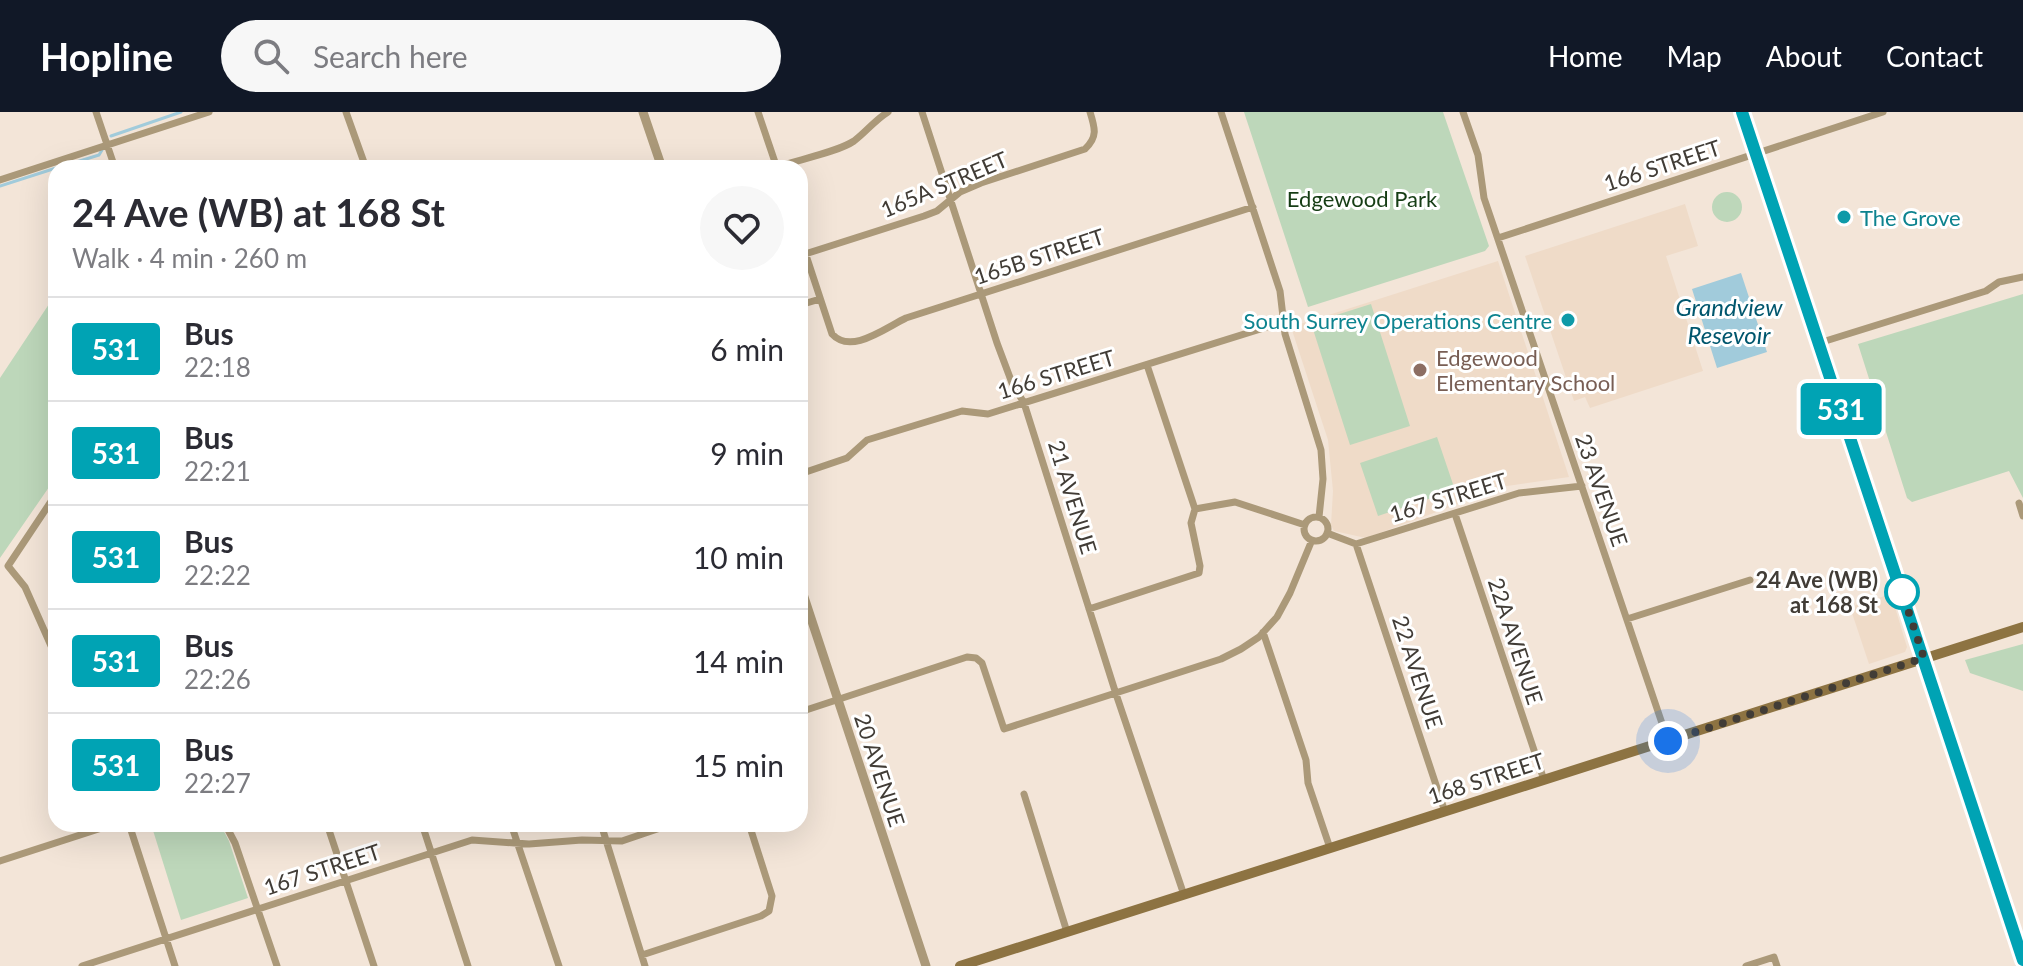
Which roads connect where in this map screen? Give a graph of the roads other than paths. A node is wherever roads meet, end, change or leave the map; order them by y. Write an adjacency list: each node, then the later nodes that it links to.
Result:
1 (96, 112): 13 (street)
2 (209, 112): 13 (street)
3 (346, 112): 17 (street)
4 (643, 112): 18 (street)
5 (758, 112): 19 (street)
6 (888, 112): 20 (street)
7 (922, 112): 23 (street, 21 AVENUE)
8 (1090, 112): 23 (street, 165A STREET)
9 (1221, 112): 24 (street)
10 (1463, 112): 25 (street, 23 AVENUE)
11 (1742, 112): 14 (main road)
12 (1883, 112): 14 (street, 166 STREET)
13 (107, 145): 15 (street); 16 (street)
14 (1755, 154): 25 (street, 166 STREET); 33 (main road)
15 (61, 160)
16 (112, 160)
17 (363, 160)
18 (659, 160)
19 (774, 160)
20 (802, 160)
21 (48, 164): 22 (street)
22 (0, 180)
23 (950, 200): 26 (street, 165A STREET); 29 (street, 21 AVENUE)
24 (1253, 207): 29 (street, 165B STREET); 32 (street)
25 (1498, 238): 37 (street, 23 AVENUE)
26 (808, 253)
27 (808, 263): 30 (street)
28 (2023, 277): 33 (street)
29 (982, 293): 30 (street, 165B STREET); 35 (street, 21 AVENUE)
30 (820, 299): 31 (street)
31 (808, 303)
32 (1283, 322): 34 (street, 166 STREET); 43 (street)
33 (1819, 343): 55 (main road)
34 (1147, 365): 35 (street, 166 STREET); 40 (street)
35 (1024, 403): 36 (street, 166 STREET); 50 (street, 21 AVENUE)
36 (808, 471)
37 (1582, 486): 41 (street, 167 STREET); 51 (street, 23 AVENUE)
38 (2019, 503): 42 (street)
39 (48, 506): 54 (street)
40 (1195, 509): 44 (street); 50 (street)
41 (1455, 514): 47 (street, 167 STREET); 60 (street, 22A AVENUE)
42 (2023, 516)
43 (1319, 517): 44 (street); 45 (street)
44 (1305, 525): 46 (street)
45 (1327, 533): 46 (street); 47 (street)
46 (1312, 540): 53 (street)
47 (1356, 544): 62 (street, 22 AVENUE)
48 (1750, 580): 51 (street)
49 (808, 609): 57 (street, 20 AVENUE)
50 (1089, 609): 56 (street, 21 AVENUE)
51 (1627, 619): 59 (street, 23 AVENUE)
52 (2023, 627): 55 (main road, 168 STREET)
53 (1263, 632): 56 (street); 74 (street)
54 (48, 639)
55 (1924, 658): 59 (main road, 168 STREET); 83 (main road)
56 (1116, 694): 57 (street); 78 (street, 21 AVENUE)
57 (838, 699): 58 (street); 91 (street, 20 AVENUE)
58 (808, 709)
59 (1668, 741): 60 (main road, 168 STREET)
60 (1544, 780): 62 (main road, 168 STREET)
61 (1024, 794): 80 (street)
62 (1445, 812): 74 (main road, 168 STREET)
63 (89, 832): 76 (street)
64 (132, 832): 81 (street)
65 (229, 832): 79 (street)
66 (330, 832): 77 (street)
67 (424, 832): 75 (street)
68 (514, 832): 73 (street)
69 (603, 832): 72 (street)
70 (651, 832): 72 (street, 167 STREET)
71 (752, 832): 82 (street)
72 (606, 841): 73 (street, 167 STREET); 82 (street)
73 (518, 843): 75 (street, 167 STREET); 89 (street)
74 (1330, 848): 78 (main road, 168 STREET)
75 (431, 853): 77 (street, 167 STREET); 88 (street)
76 (0, 861)
77 (346, 881): 79 (street, 167 STREET); 87 (street)
78 (1184, 895): 80 (main road, 168 STREET)
79 (258, 909): 81 (street, 167 STREET); 86 (street)
80 (1067, 932): 92 (main road, 168 STREET)
81 (166, 939): 84 (street, 167 STREET); 85 (street)
82 (642, 955): 90 (street)
83 (2023, 961)
84 (82, 966)
85 (175, 966)
86 (277, 966)
87 (374, 966)
88 (468, 966)
89 (559, 966)
90 (645, 966)
91 (926, 966)
92 (960, 966)
93 (1746, 966): 94 (street)
94 (1777, 966)

